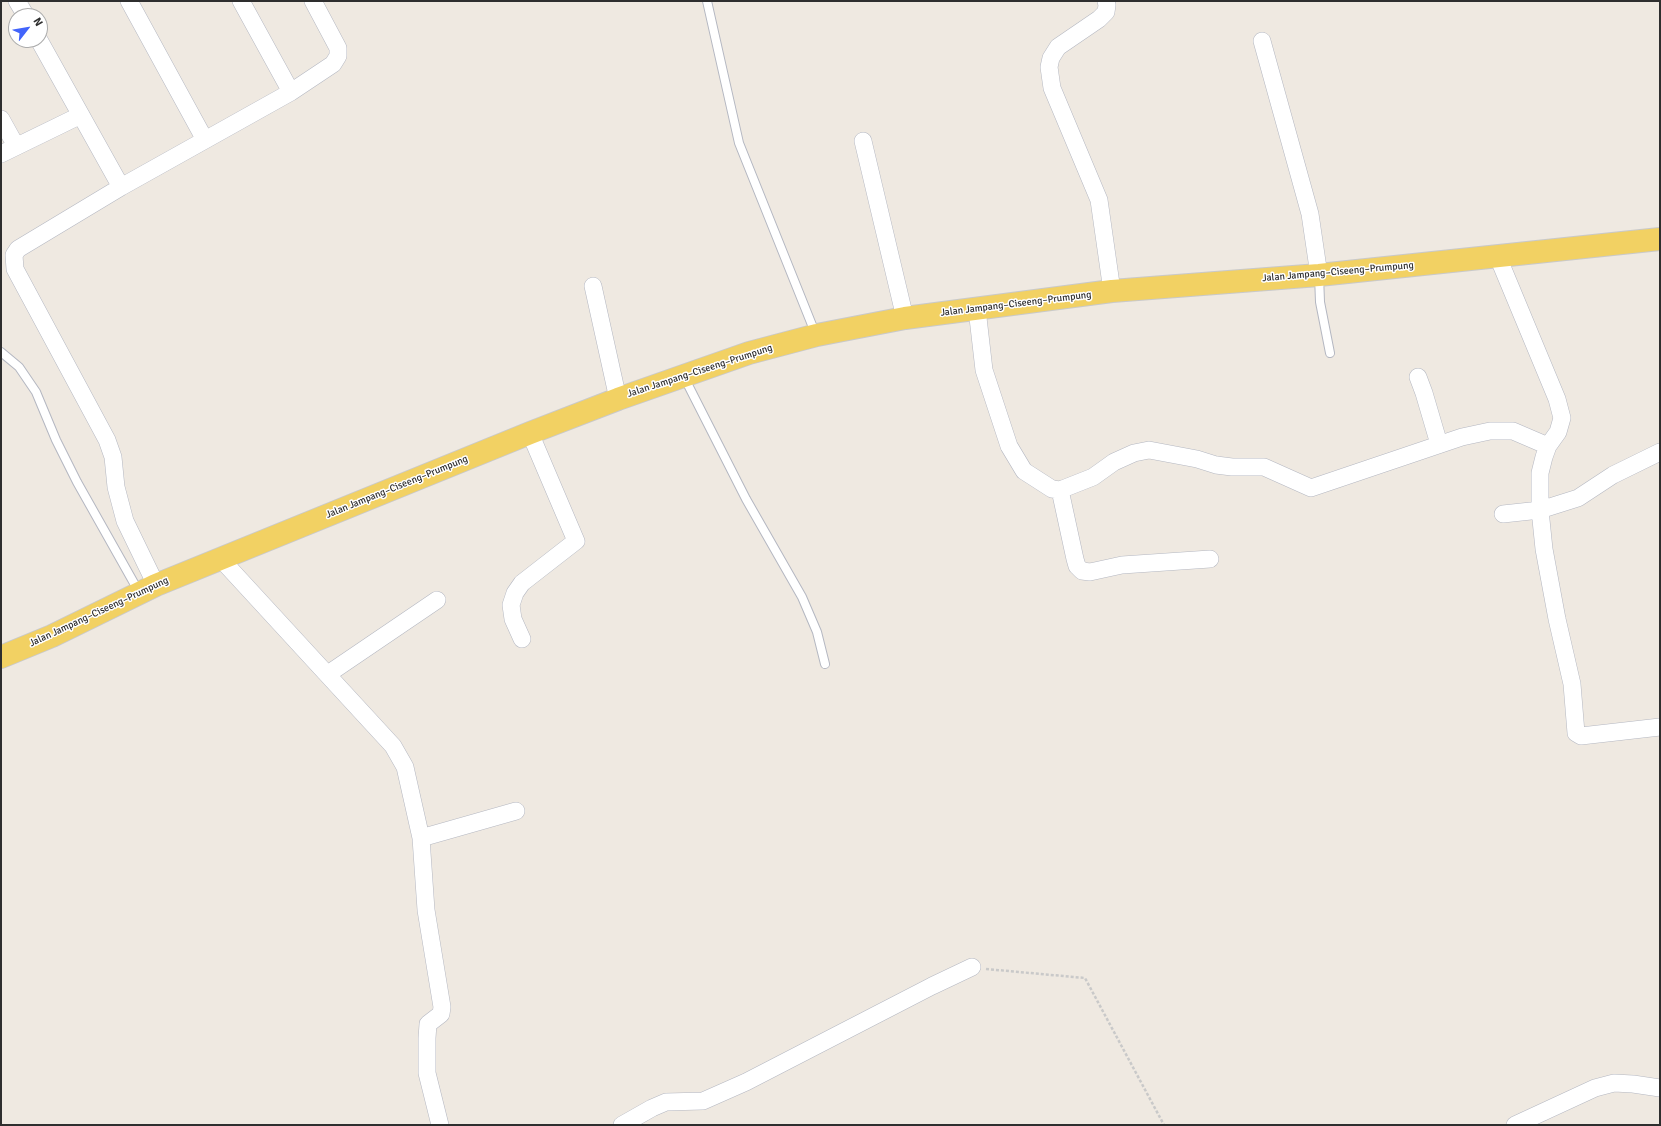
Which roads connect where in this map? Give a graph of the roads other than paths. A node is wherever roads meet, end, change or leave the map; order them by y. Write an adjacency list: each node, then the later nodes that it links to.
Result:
1 (130, 1): 11 (street)
2 (240, 1): 8 (street)
3 (313, 1): 8 (street)
4 (707, 1): 23 (lane)
5 (1106, 1): 20 (street)
6 (1262, 41): 18 (street)
7 (43, 48): 9 (street)
8 (290, 92): 11 (street)
9 (81, 115): 13 (street); 15 (street)
10 (1, 119): 13 (street)
11 (205, 140): 15 (street)
12 (863, 141): 22 (street)
13 (16, 146): 14 (street)
14 (1, 154)
15 (121, 187): 38 (street)
16 (1660, 239): 17 (main road, Jalan Jampang–Ciseeng–Prumpung)
17 (1498, 257): 18 (main road, Jalan Jampang–Ciseeng–Prumpung); 31 (street)
18 (1319, 275): 20 (main road, Jalan Jampang–Ciseeng–Prumpung); 25 (lane)
19 (593, 286): 28 (street)
20 (1112, 291): 21 (main road, Jalan Jampang–Ciseeng–Prumpung)
21 (976, 310): 22 (main road, Jalan Jampang–Ciseeng–Prumpung); 33 (street)
22 (905, 318): 23 (main road, Jalan Jampang–Ciseeng–Prumpung)
23 (817, 335): 26 (main road, Jalan Jampang–Ciseeng–Prumpung)
24 (1, 352): 38 (lane)
25 (1330, 353)
26 (684, 376): 28 (main road, Jalan Jampang–Ciseeng–Prumpung); 42 (lane)
27 (1418, 377): 30 (street)
28 (618, 399): 29 (main road, Jalan Jampang–Ciseeng–Prumpung)
29 (530, 434): 36 (main road, Jalan Jampang–Ciseeng–Prumpung); 40 (street)
30 (1439, 444): 31 (street); 33 (street)
31 (1548, 446): 34 (street)
32 (1660, 452): 34 (street)
33 (1060, 490): 37 (street)
34 (1540, 510): 35 (street); 44 (street)
35 (1503, 514)
36 (220, 558): 38 (main road, Jalan Jampang–Ciseeng–Prumpung); 43 (street)
37 (1210, 559)
38 (148, 589): 41 (main road, Jalan Jampang–Ciseeng–Prumpung)
39 (437, 600): 43 (street)
40 (522, 639)
41 (1, 657)
42 (825, 664)
43 (328, 674): 46 (street)
44 (1660, 727)
45 (516, 811): 46 (street)
46 (420, 838): 49 (street)
47 (972, 967): 50 (street)
48 (1660, 1088): 51 (street)
49 (440, 1125)
50 (622, 1125)
51 (1514, 1125)

